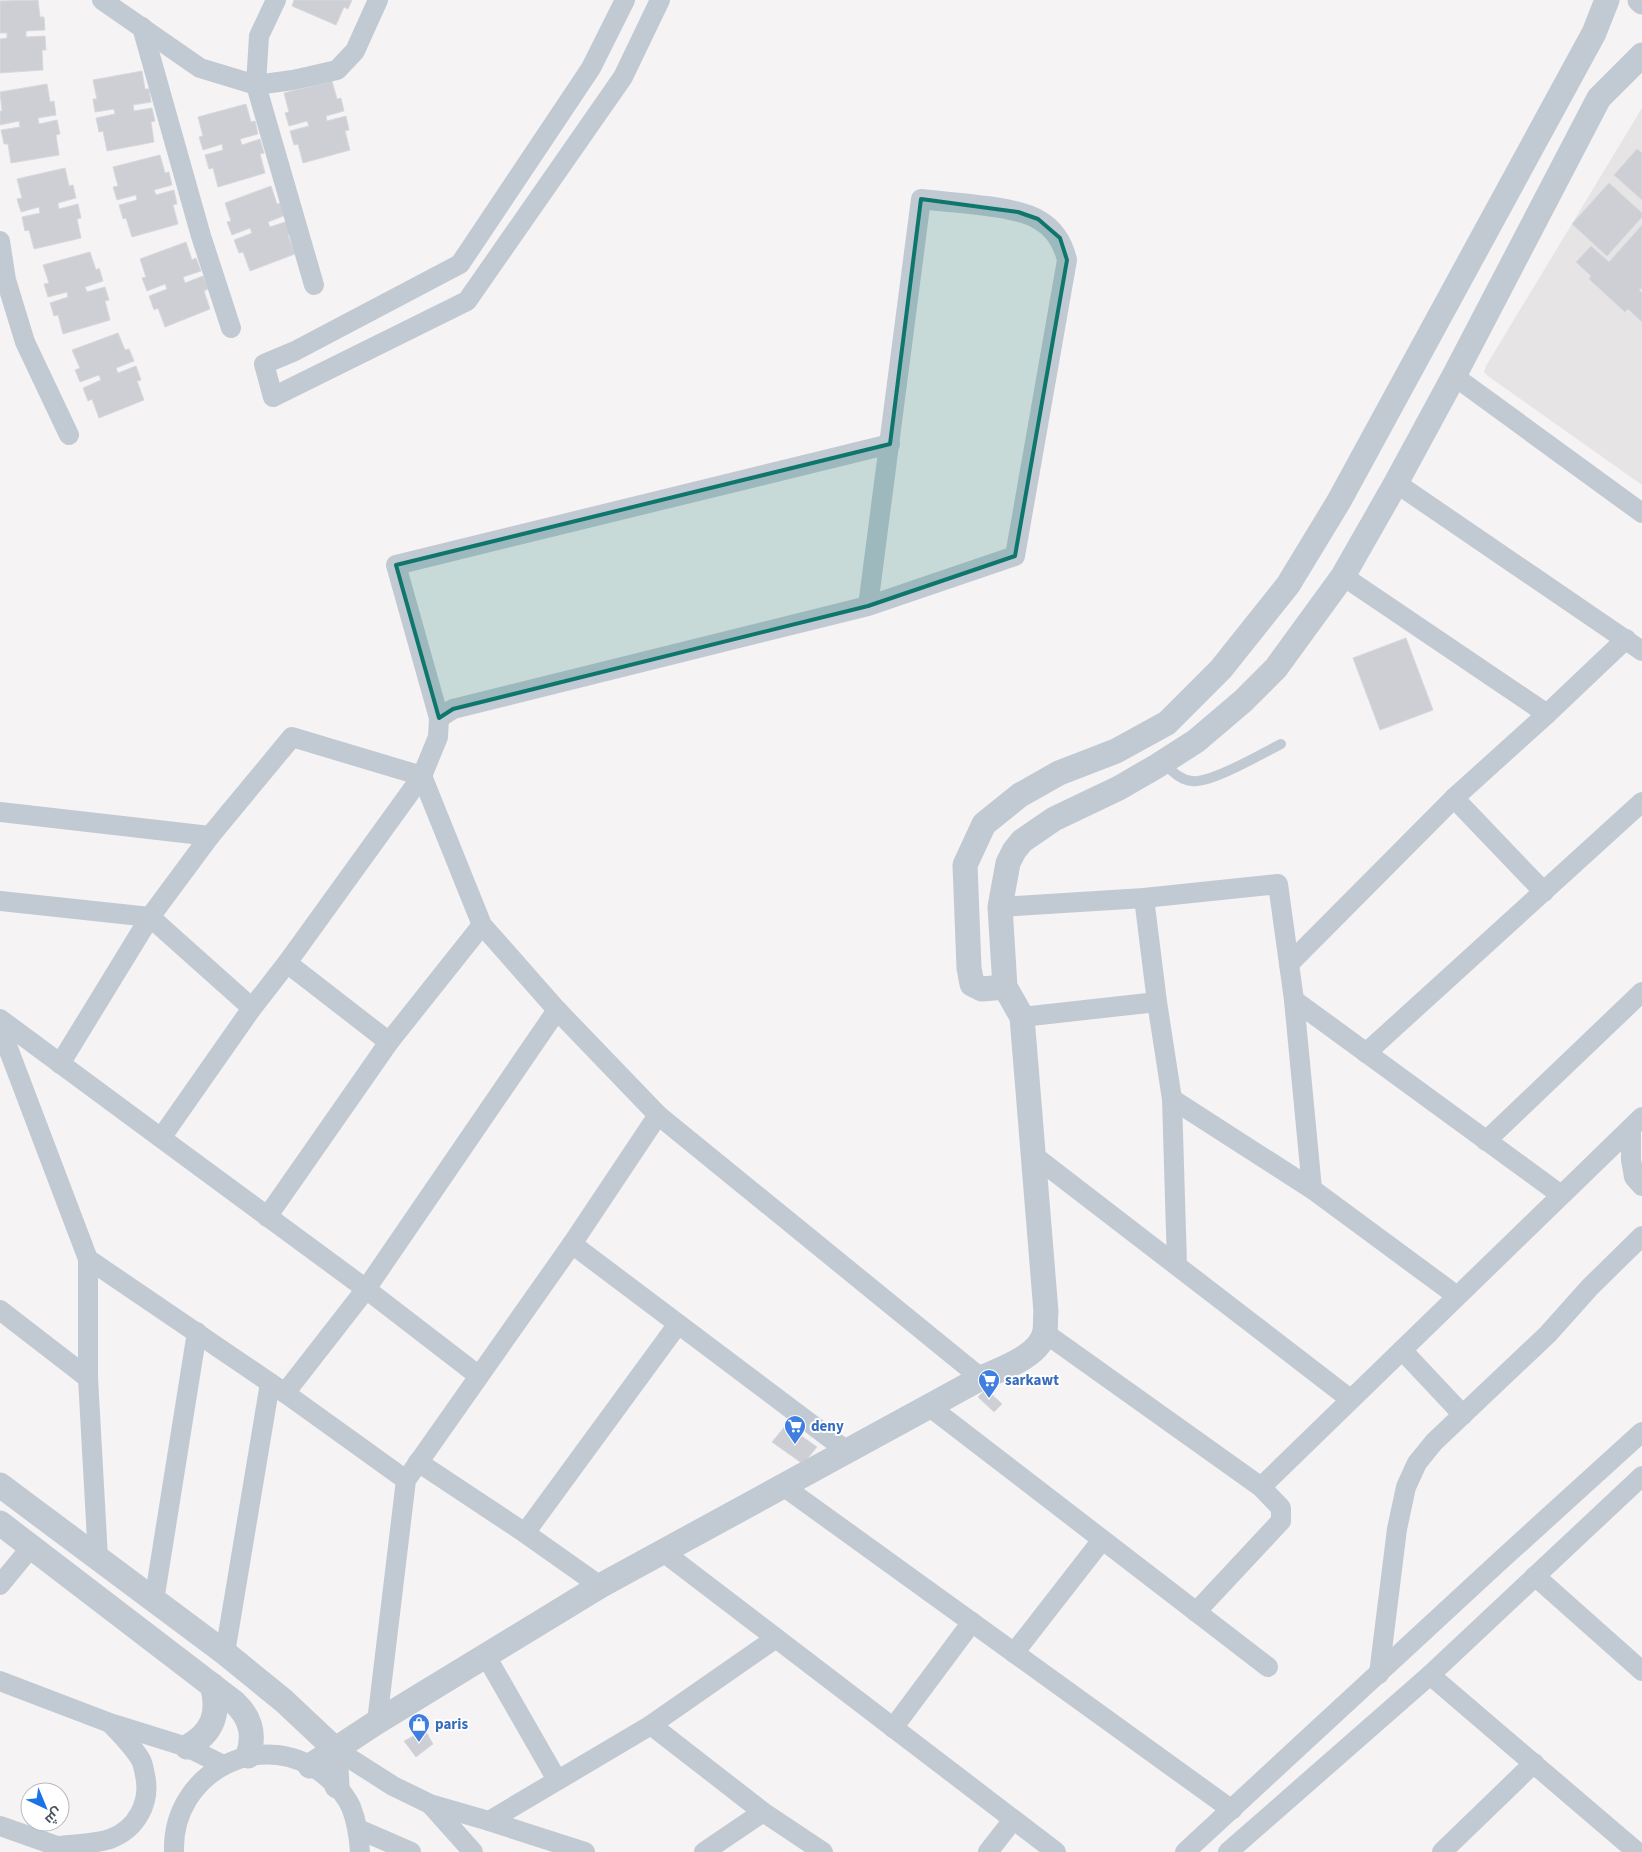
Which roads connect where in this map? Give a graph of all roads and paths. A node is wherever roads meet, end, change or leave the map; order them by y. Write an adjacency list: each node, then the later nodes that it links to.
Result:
1 (276, 0): 9 (street)
2 (378, 0): 9 (street)
3 (625, 0): 4 (street)
4 (660, 0)
5 (1607, 0): 10 (street)
6 (116, 2): 7 (street)
7 (142, 27): 9 (street); 14 (street)
8 (1642, 55): 12 (street)
9 (256, 85): 13 (street)
10 (1484, 236): 12 (street); 26 (street)
11 (0, 241): 16 (street)
12 (1516, 256): 15 (street)
13 (314, 285)
14 (231, 328)
15 (1454, 376): 18 (street); 19 (street)
16 (69, 435)
17 (890, 444): 21 (street); 21 (street); 25 (street)
18 (1396, 483): 20 (street); 22 (street)
19 (1642, 513)
20 (1343, 576): 24 (street); 28 (street)
21 (868, 606): 25 (street)
22 (1626, 639): 23 (street); 24 (street)
23 (1642, 651)
24 (1547, 714): 30 (street)
25 (439, 718): 29 (street)
26 (1144, 736): 28 (street); 42 (street)
27 (1281, 744): 28 (lane)
28 (1162, 763): 37 (street)
29 (422, 776): 33 (street); 39 (street); 40 (street)
30 (1454, 798): 34 (street); 41 (street)
31 (1642, 802): 34 (street)
32 (0, 812): 33 (street)
33 (210, 836): 38 (street)
34 (1544, 892): 52 (street)
35 (1144, 898): 37 (street); 41 (street); 45 (street)
36 (0, 901): 38 (street)
37 (1000, 907): 42 (street)
38 (150, 917): 46 (street); 53 (street)
39 (482, 925): 47 (street); 51 (street)
40 (287, 964): 46 (street); 51 (street)
41 (1289, 964): 44 (street)
42 (1005, 987): 48 (street)
43 (1642, 992): 58 (street)
44 (1294, 1000): 52 (street); 61 (street)
45 (1157, 1002): 48 (street); 54 (street)
46 (252, 1008): 57 (street)
47 (557, 1010): 55 (street); 68 (street)
48 (1022, 1017): 59 (street)
49 (0, 1019): 53 (street)
50 (0, 1027): 66 (street)
51 (389, 1042): 63 (street)
52 (1366, 1053): 58 (street)
53 (60, 1064): 57 (street)
54 (1172, 1099): 61 (street); 67 (street)
55 (658, 1115): 65 (street); 77 (street)
56 (1636, 1123): 60 (street); 62 (street)
57 (161, 1138): 63 (street)
58 (1486, 1141): 62 (street)
59 (1033, 1155): 67 (street); 73 (street)
60 (1642, 1186)
61 (1312, 1189): 69 (street)
62 (1561, 1195): 69 (street)
63 (267, 1217): 68 (street)
64 (1642, 1236): 81 (street)
65 (572, 1244): 71 (street); 75 (street)
66 (88, 1259): 72 (street); 76 (street)
67 (1177, 1265): 79 (street)
68 (366, 1289): 75 (street); 78 (street)
69 (1457, 1296): 74 (street)
70 (0, 1310): 76 (street)
71 (678, 1324): 83 (street); 91 (street)
72 (197, 1332): 78 (street); 99 (street)
73 (1045, 1333): 77 (street); 89 (street)
74 (1402, 1350): 79 (street); 81 (street)
75 (479, 1376): 84 (street)
76 (88, 1378): 95 (street)
77 (981, 1378): 80 (street)
78 (277, 1388): 86 (street); 103 (street)
79 (1350, 1399): 89 (street)
80 (930, 1407): 83 (street); 92 (street)
81 (1463, 1415): 108 (street)
82 (1642, 1433): 108 (street)
83 (847, 1451): 88 (street)
84 (418, 1462): 86 (street); 91 (street)
85 (1642, 1476): 96 (street)
86 (406, 1480): 112 (street)
87 (0, 1485): 95 (street)
88 (783, 1486): 94 (street); 101 (street)
89 (1261, 1487): 100 (street)
90 (0, 1523): 93 (street)
91 (525, 1533): 98 (street)
92 (1102, 1540): 100 (street); 104 (street)
93 (32, 1546): 97 (street); 111 (street)
94 (662, 1551): 98 (street); 102 (street)
95 (98, 1558): 99 (street)
96 (1535, 1576): 107 (street); 109 (street)
97 (0, 1585)
98 (600, 1586): 105 (street)
99 (154, 1601): 103 (street)
100 (1196, 1612): 106 (street)
101 (972, 1622): 104 (street); 115 (street)
102 (776, 1638): 114 (street); 115 (street)
103 (225, 1653): 117 (street)
104 (1014, 1653): 125 (street)
105 (486, 1656): 112 (street); 122 (street)
106 (1268, 1667)
107 (1641, 1669)
108 (1379, 1674): 125 (street)
109 (1430, 1675): 119 (street); 142 (street)
110 (0, 1682): 113 (street)
111 (212, 1685): 116 (street); 118 (street)
112 (377, 1722): 117 (street)
113 (110, 1723): 116 (street); 131 (street)
114 (651, 1725): 122 (street); 126 (street)
115 (893, 1728): 127 (street)
116 (187, 1747): 120 (street)
117 (335, 1750): 121 (street); 123 (street); 124 (street)
118 (248, 1756): 120 (street); 121 (street)
119 (1534, 1763): 143 (street); 144 (street)
120 (223, 1765): 132 (street)
121 (310, 1766): 123 (street)
122 (557, 1780): 128 (street)
123 (337, 1786): 130 (street)
124 (430, 1804): 128 (street); 135 (street)
125 (1232, 1810): 141 (street)
126 (763, 1812): 137 (street); 138 (street)
127 (1013, 1820): 139 (street); 140 (street)
128 (489, 1821): 136 (street)
129 (0, 1826): 131 (street)
130 (358, 1829): 133 (street); 134 (street)
131 (68, 1849)
132 (174, 1852)
133 (360, 1852)
134 (411, 1852)
135 (473, 1852)
136 (585, 1852)
137 (704, 1852)
138 (823, 1852)
139 (988, 1852)
140 (1056, 1852)
141 (1185, 1852)
142 (1228, 1852)
143 (1442, 1852)
144 (1637, 1852)

